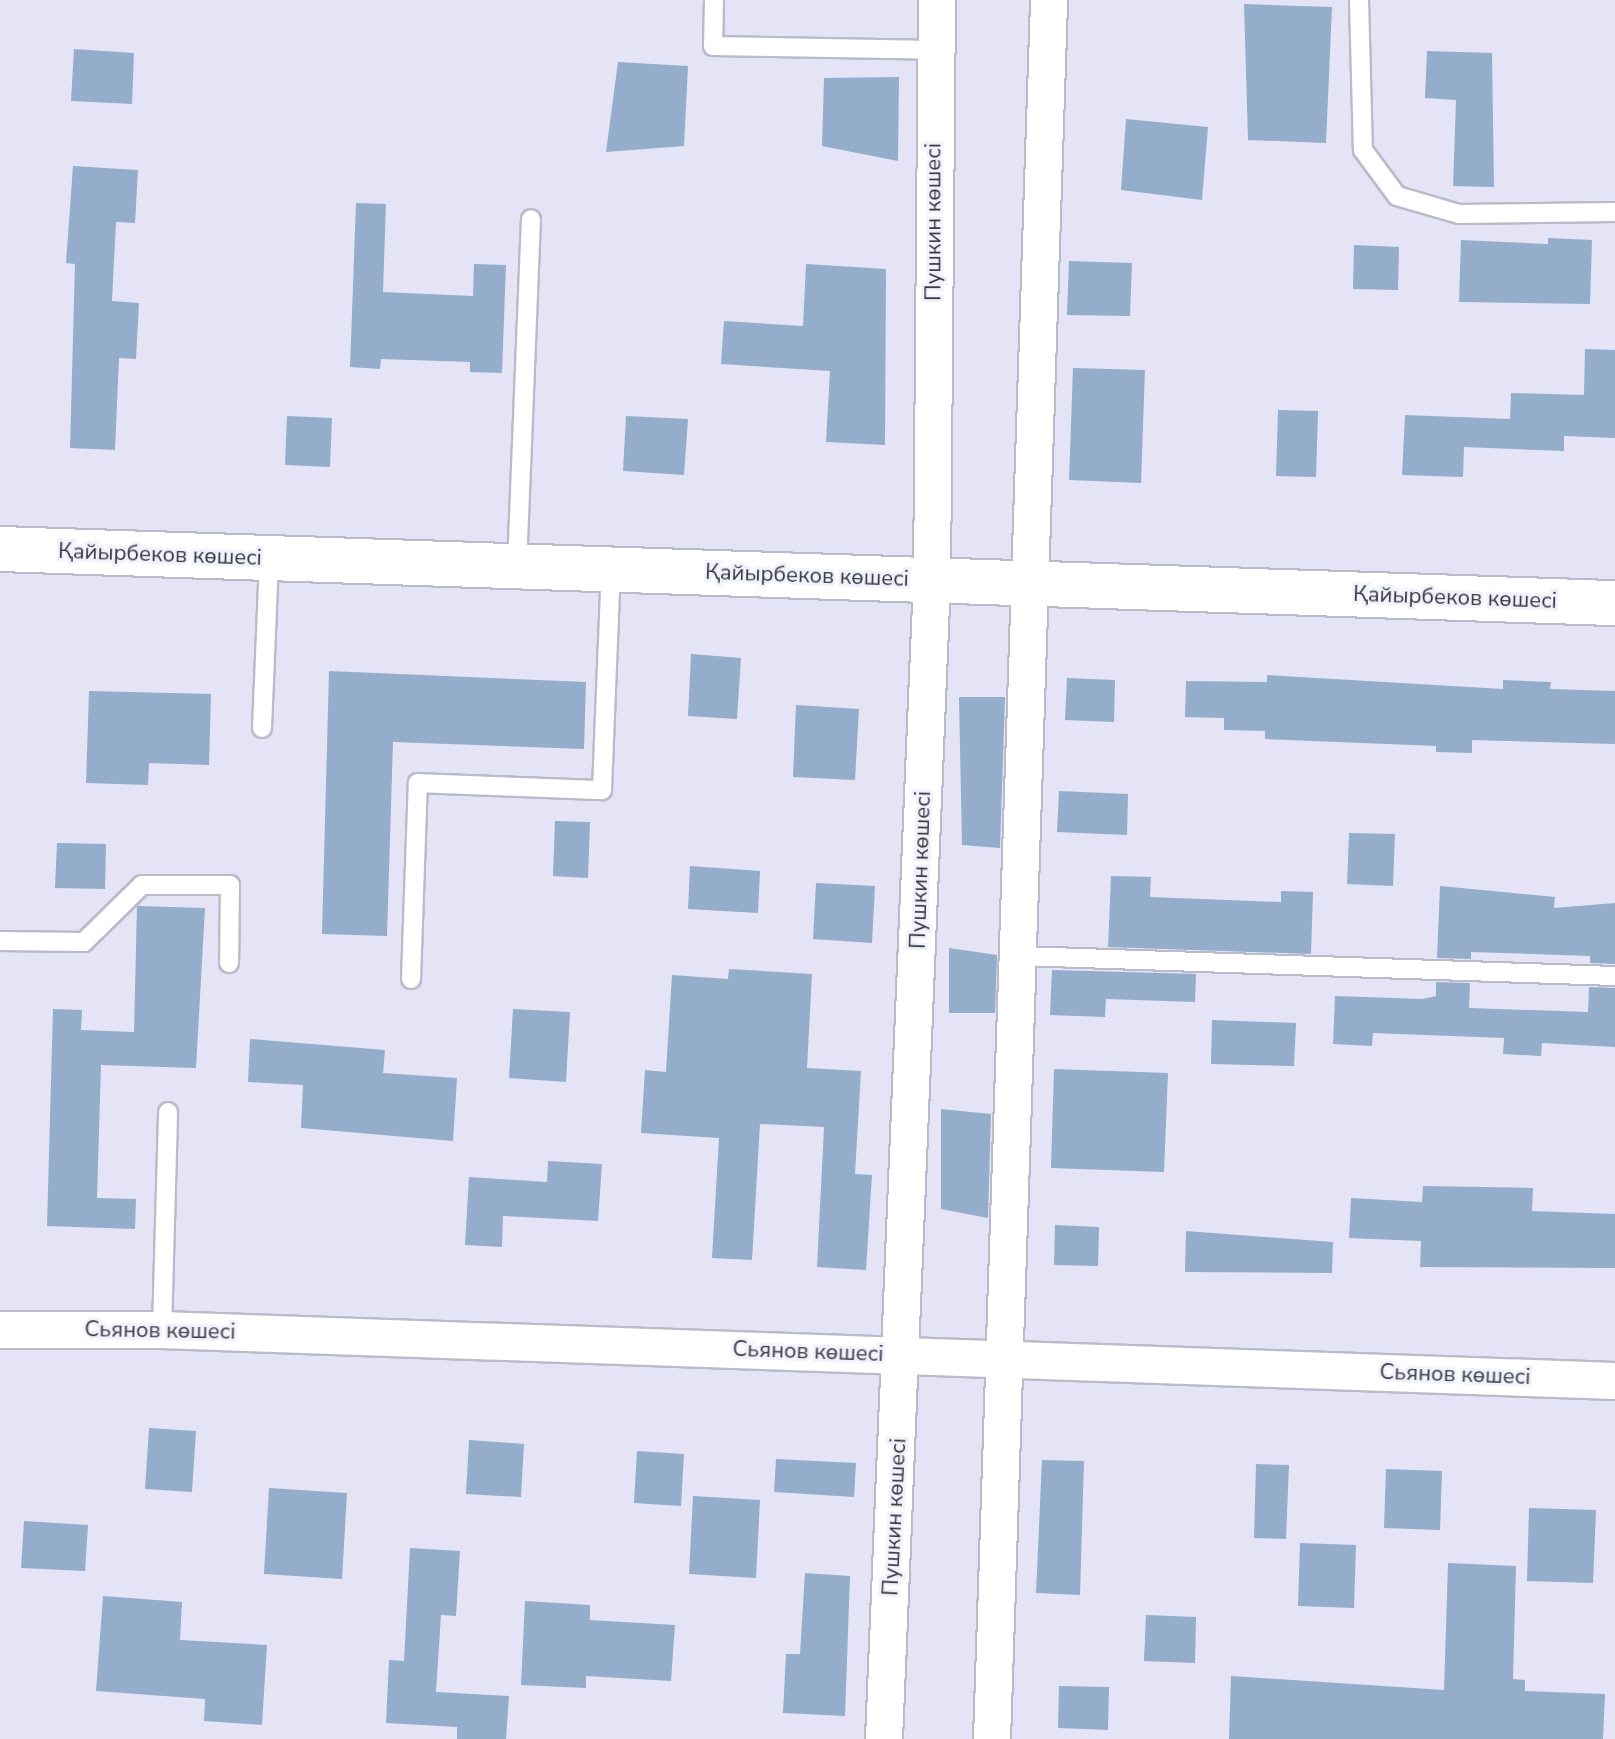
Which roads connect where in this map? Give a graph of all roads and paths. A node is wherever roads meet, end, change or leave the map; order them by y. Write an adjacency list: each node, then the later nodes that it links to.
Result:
1 (714, 0): 5 (lane)
2 (937, 0): 5 (street, Пушкин көшесі)
3 (1049, 0): 13 (street)
4 (1359, 0): 6 (lane)
5 (935, 50): 12 (street, Пушкин көшесі)
6 (1615, 212)
7 (531, 219): 10 (lane)
8 (0, 549): 9 (main road, Қайырбеков көшесі)
9 (269, 558): 10 (main road, Қайырбеков көшесі); 15 (lane)
10 (517, 567): 11 (main road, Қайырбеков көшесі)
11 (611, 570): 12 (main road, Қайырбеков көшесі); 20 (lane)
12 (932, 581): 13 (main road, Қайырбеков көшесі); 24 (street, Пушкин көшесі)
13 (1034, 584): 14 (main road, Қайырбеков көшесі); 17 (street)
14 (1615, 603)
15 (262, 728)
16 (0, 941): 18 (lane)
17 (1021, 956): 19 (lane); 25 (street)
18 (229, 963)
19 (1615, 976)
20 (411, 979)
21 (168, 1112): 23 (lane)
22 (0, 1330): 23 (street, Сьянов көшесі)
23 (162, 1330): 24 (street, Сьянов көшесі)
24 (903, 1355): 25 (street, Сьянов көшесі); 27 (street, Пушкин көшесі)
25 (1008, 1359): 26 (street, Сьянов көшесі); 28 (street)
26 (1615, 1381)
27 (884, 1739)
28 (992, 1739)

